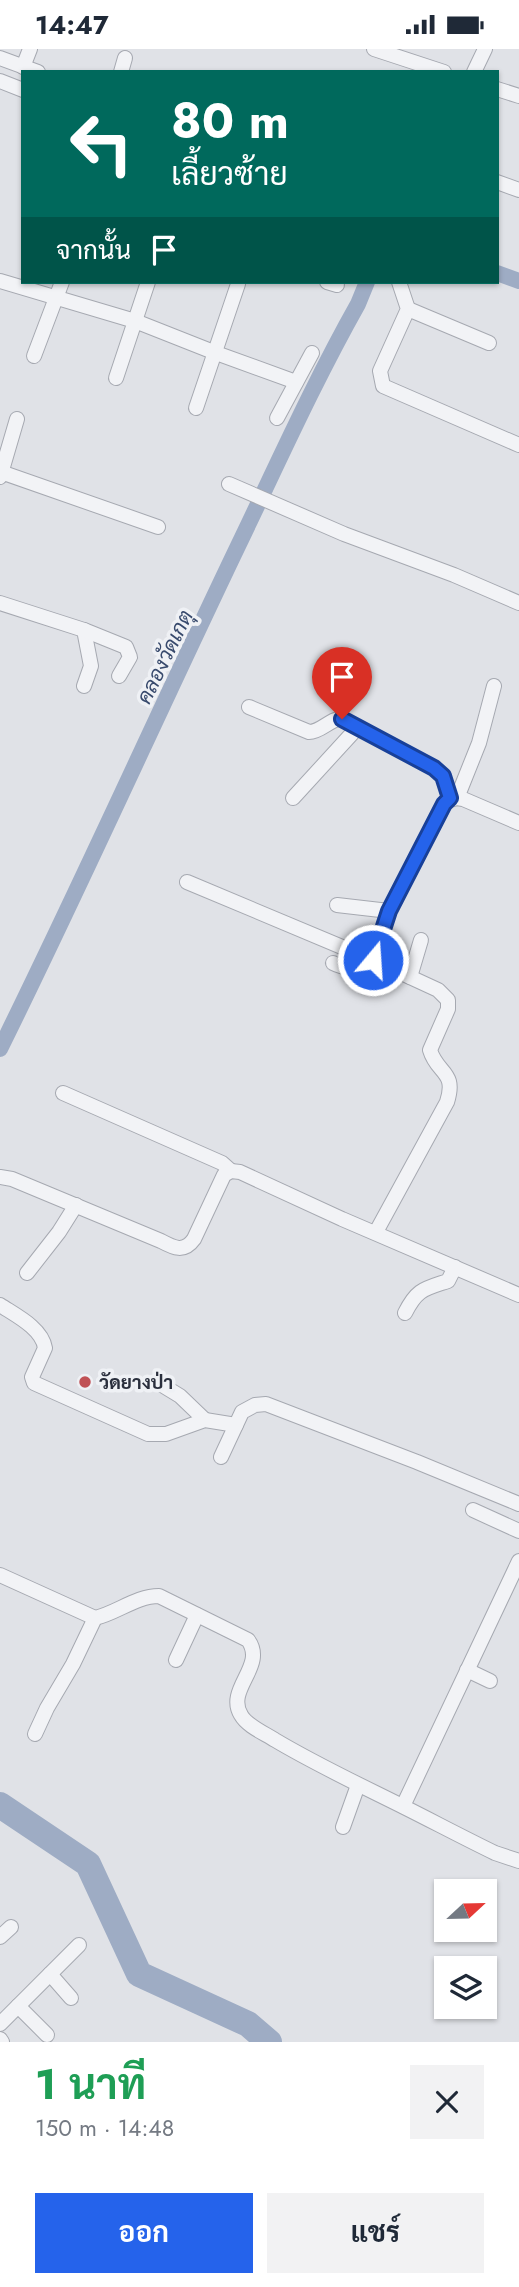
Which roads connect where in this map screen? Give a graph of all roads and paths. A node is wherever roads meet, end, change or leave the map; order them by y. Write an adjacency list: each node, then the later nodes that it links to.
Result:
1 (30, 49): 5 (street)
2 (374, 49): 6 (street)
3 (485, 49): 7 (street)
4 (0, 58): 5 (street)
5 (30, 69)
6 (438, 70)
7 (475, 70)
8 (0, 81): 9 (street)
9 (21, 89)
10 (499, 90): 11 (street)
11 (519, 96)
12 (499, 183): 13 (street)
13 (519, 190)
14 (0, 281): 19 (street)
15 (61, 284): 19 (street)
16 (147, 284): 21 (street)
17 (238, 284): 23 (street)
18 (400, 284): 20 (street)
19 (56, 298): 21 (street); 25 (street)
20 (408, 309): 22 (street); 31 (street)
21 (135, 321): 23 (street); 26 (street)
22 (489, 343)
23 (216, 353): 27 (street); 28 (street)
24 (312, 353): 27 (street)
25 (34, 356)
26 (116, 378)
27 (296, 382): 29 (street)
28 (196, 408)
29 (276, 418)
30 (18, 419): 32 (street)
31 (519, 445)
32 (1, 474): 34 (street)
33 (229, 484): 36 (street)
34 (158, 527)
35 (0, 603): 37 (street)
36 (519, 603)
37 (84, 630): 38 (street); 39 (street)
38 (119, 676)
39 (84, 686)
40 (494, 686): 44 (street)
41 (249, 707): 42 (street)
42 (358, 727): 43 (street); 44 (street)
43 (293, 798)
44 (454, 798): 45 (street); 48 (street)
45 (519, 823)
46 (187, 882): 50 (street)
47 (337, 905): 48 (street)
48 (389, 911): 50 (street)
49 (421, 940): 52 (street)
50 (368, 958): 51 (street); 52 (street)
51 (333, 963)
52 (410, 977): 57 (street)
53 (63, 1093): 54 (street)
54 (231, 1171): 56 (street); 57 (street)
55 (0, 1177): 56 (street)
56 (75, 1205): 59 (street)
57 (376, 1232): 58 (street)
58 (455, 1266): 60 (street); 62 (street)
59 (27, 1273)
60 (519, 1295)
61 (0, 1305): 64 (street)
62 (405, 1313)
63 (157, 1382): 64 (street)
64 (205, 1420): 65 (street)
65 (236, 1425): 66 (street); 67 (street)
66 (221, 1457)
67 (519, 1504)
68 (473, 1510): 69 (street)
69 (519, 1531)
70 (519, 1561): 75 (street)
71 (0, 1575): 73 (street)
72 (197, 1615): 73 (street); 74 (street); 78 (street)
73 (95, 1618): 77 (street)
74 (176, 1660)
75 (467, 1670): 76 (street); 79 (street)
76 (490, 1681)
77 (36, 1734)
78 (358, 1785): 79 (street); 80 (street)
79 (403, 1806): 81 (street)
80 (343, 1827)
81 (519, 1861)
82 (79, 1945): 83 (street)
83 (50, 1974): 84 (street); 85 (street)
84 (71, 1999)
85 (18, 2005): 86 (street); 87 (street)
86 (0, 2024)
87 (47, 2035)

